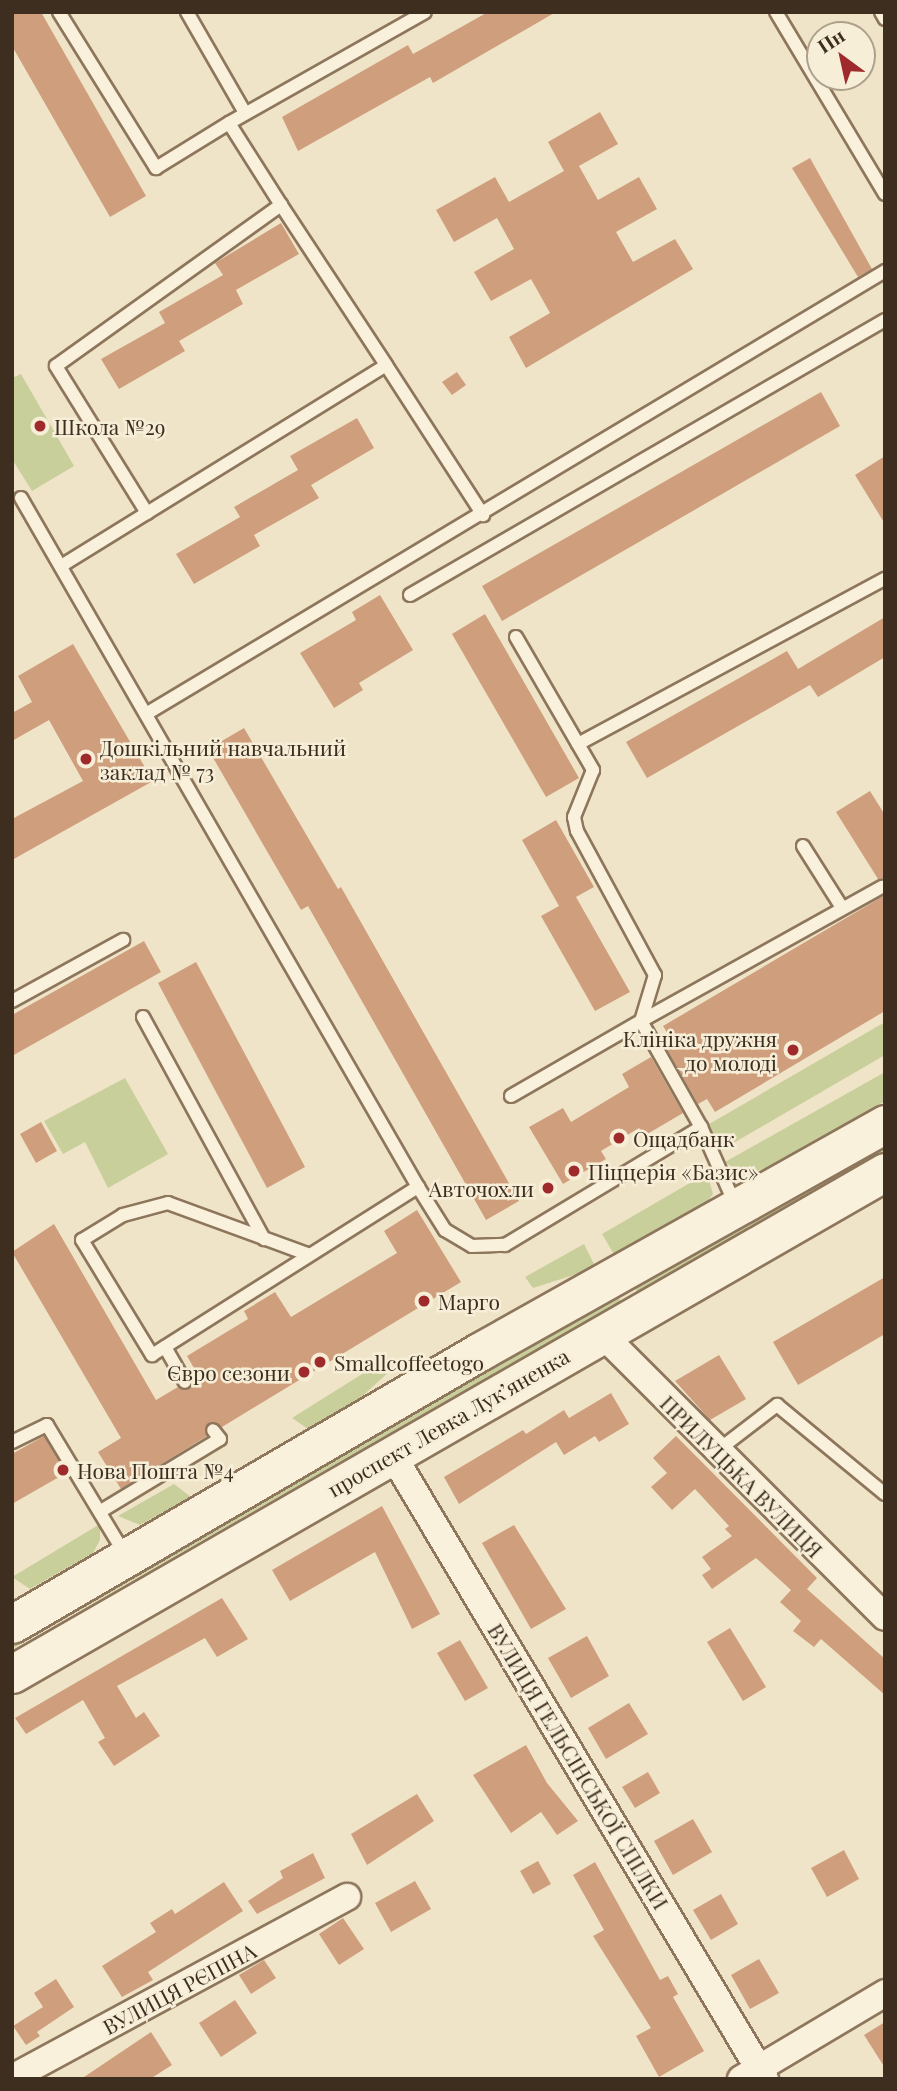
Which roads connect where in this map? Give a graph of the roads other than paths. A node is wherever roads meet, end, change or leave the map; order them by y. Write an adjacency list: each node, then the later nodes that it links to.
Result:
1 (58, 12): 8 (lane)
2 (187, 12): 7 (lane)
3 (425, 12): 7 (lane)
4 (776, 12): 9 (lane)
5 (881, 12): 6 (lane)
6 (885, 19)
7 (245, 113): 8 (lane)
8 (229, 123): 10 (lane)
9 (885, 194)
10 (281, 205): 13 (lane); 15 (lane)
11 (885, 271): 16 (lane)
12 (885, 320): 19 (lane)
13 (386, 365): 15 (lane); 16 (lane)
14 (21, 498): 17 (lane)
15 (147, 513): 17 (lane)
16 (483, 516): 21 (lane)
17 (61, 566): 21 (lane)
18 (885, 579): 22 (lane)
19 (410, 595)
20 (516, 637): 22 (lane)
21 (146, 714): 34 (lane)
22 (578, 744): 29 (lane)
23 (803, 846): 25 (lane)
24 (882, 887): 25 (lane)
25 (841, 906): 29 (lane)
26 (123, 940): 27 (lane)
27 (12, 1001)
28 (143, 1017): 36 (lane)
29 (641, 1021): 30 (lane); 32 (lane)
30 (511, 1096)
31 (885, 1124): 35 (main road, проспект Левка Лукʼяненка)
32 (701, 1127): 34 (lane); 35 (lane)
33 (885, 1172): 38 (main road, проспект Левка Лукʼяненка)
34 (418, 1187): 37 (lane)
35 (737, 1207): 47 (main road, проспект Левка Лукʼяненка)
36 (264, 1239): 37 (lane); 39 (lane)
37 (307, 1254): 39 (lane)
38 (602, 1334): 43 (street, ПРИЛУЦЬКА ВУЛИЦЯ); 44 (main road, проспект Левка Лукʼяненка)
39 (165, 1347): 40 (lane)
40 (185, 1382)
41 (213, 1430): 46 (lane)
42 (12, 1442): 46 (lane)
43 (717, 1451): 45 (lane); 48 (street, ПРИЛУЦЬКА ВУЛИЦЯ)
44 (392, 1454): 50 (main road, проспект Левка Лукʼяненка); 53 (street, ВУЛИЦЯ ГЕЛЬСІНСЬКОЇ СПІЛКИ)
45 (885, 1494)
46 (101, 1511): 47 (lane)
47 (127, 1557): 49 (main road, проспект Левка Лукʼяненка)
48 (885, 1617)
49 (12, 1624)
50 (12, 1674)
51 (347, 1897): 54 (street, ВУЛИЦЯ РЄПІНА)
52 (885, 1993): 53 (street)
53 (756, 2075)
54 (12, 2078)

